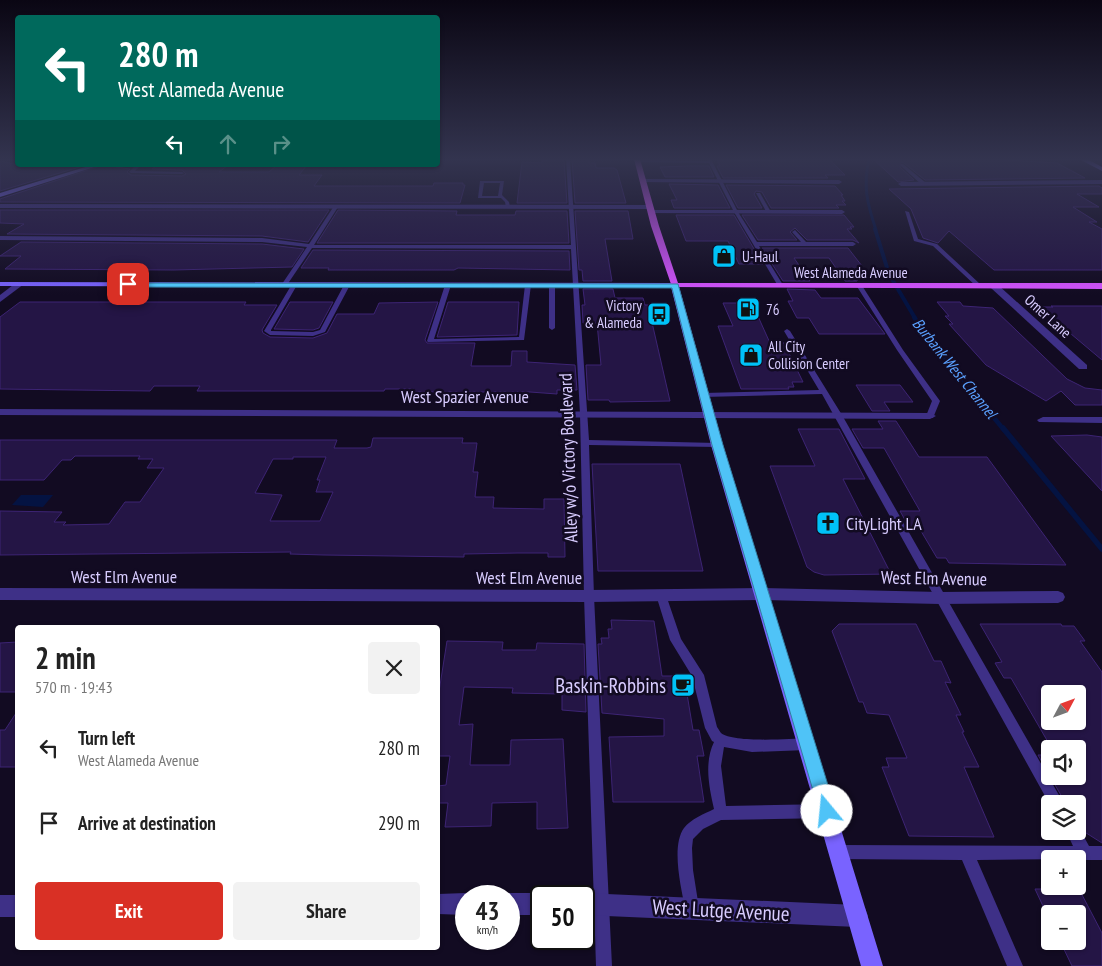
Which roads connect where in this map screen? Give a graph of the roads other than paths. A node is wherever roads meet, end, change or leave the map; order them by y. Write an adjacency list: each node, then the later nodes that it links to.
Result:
1 (649, 204): 8 (main road)
2 (732, 204): 9 (lane)
3 (764, 204): 10 (lane)
4 (0, 206): 5 (street)
5 (336, 206): 6 (street); 18 (lane)
6 (508, 206): 7 (street)
7 (571, 206): 8 (street); 19 (lane, Alley w/o Victory Boulevard)
8 (650, 209): 9 (street); 28 (main road)
9 (736, 212): 10 (street); 15 (lane)
10 (769, 212): 11 (street)
11 (842, 212)
12 (907, 212): 31 (lane)
13 (795, 232): 16 (lane)
14 (0, 238): 18 (lane)
15 (756, 244): 16 (lane); 29 (lane)
16 (805, 244): 17 (lane)
17 (853, 244)
18 (309, 246): 19 (lane); 23 (lane)
19 (573, 247): 27 (lane, Alley w/o Victory Boulevard)
20 (0, 284): 21 (main road, West Alameda Avenue)
21 (20, 284): 23 (main road, West Alameda Avenue); 34 (street)
22 (348, 284): 23 (main road, West Alameda Avenue); 23 (lane); 24 (main road, West Alameda Avenue)
23 (290, 285)
24 (448, 285): 25 (main road, West Alameda Avenue); 25 (lane)
25 (528, 285): 26 (main road, West Alameda Avenue)
26 (552, 285): 27 (main road, West Alameda Avenue); 35 (lane)
27 (577, 285): 28 (main road, West Alameda Avenue); 41 (lane, Alley w/o Victory Boulevard)
28 (675, 285): 29 (main road, West Alameda Avenue); 39 (main road)
29 (780, 285): 30 (main road, West Alameda Avenue)
30 (863, 285): 31 (main road, West Alameda Avenue); 44 (lane)
31 (978, 286): 32 (main road, West Alameda Avenue)
32 (994, 286): 33 (main road, West Alameda Avenue); 37 (street, Omer Lane)
33 (1102, 286)
34 (0, 299)
35 (552, 328)
36 (787, 332): 38 (lane)
37 (1083, 367)
38 (823, 392): 39 (lane); 43 (lane)
39 (703, 394): 42 (main road)
40 (0, 412): 41 (street, West Spazier Avenue)
41 (584, 414): 42 (street, West Spazier Avenue); 47 (lane, Alley w/o Victory Boulevard)
42 (709, 415): 43 (street, West Spazier Avenue); 48 (main road)
43 (838, 415): 44 (street, West Spazier Avenue); 54 (lane)
44 (930, 416)
45 (1043, 420): 46 (street)
46 (1102, 420)
47 (585, 442): 48 (lane); 52 (lane, Alley w/o Victory Boulevard)
48 (717, 445): 50 (main road)
49 (0, 594): 52 (street, West Elm Avenue)
50 (763, 594): 51 (street, West Elm Avenue); 54 (street, West Elm Avenue); 56 (main road)
51 (661, 595): 52 (street, West Elm Avenue); 55 (lane)
52 (589, 596): 65 (lane, Alley w/o Victory Boulevard)
53 (1058, 597): 54 (street, West Elm Avenue)
54 (940, 598): 57 (lane)
55 (720, 740): 56 (lane); 59 (lane)
56 (807, 744): 58 (main road)
57 (1052, 795)
58 (827, 811): 59 (lane); 60 (main road)
59 (721, 813): 71 (lane)
60 (839, 852): 64 (lane); 73 (main road)
61 (1041, 853): 64 (lane)
62 (1086, 853): 63 (lane)
63 (1102, 853)
64 (967, 854): 76 (lane)
65 (593, 885)
66 (440, 904): 67 (street)
67 (455, 904)
68 (595, 904): 71 (street, West Lutge Avenue)
69 (0, 906): 70 (street)
70 (15, 906)
71 (692, 908): 73 (street, West Lutge Avenue)
72 (595, 915): 74 (lane, Alley w/o Victory Boulevard)
73 (857, 916): 75 (main road)
74 (604, 966)
75 (872, 966)
76 (1015, 966)

